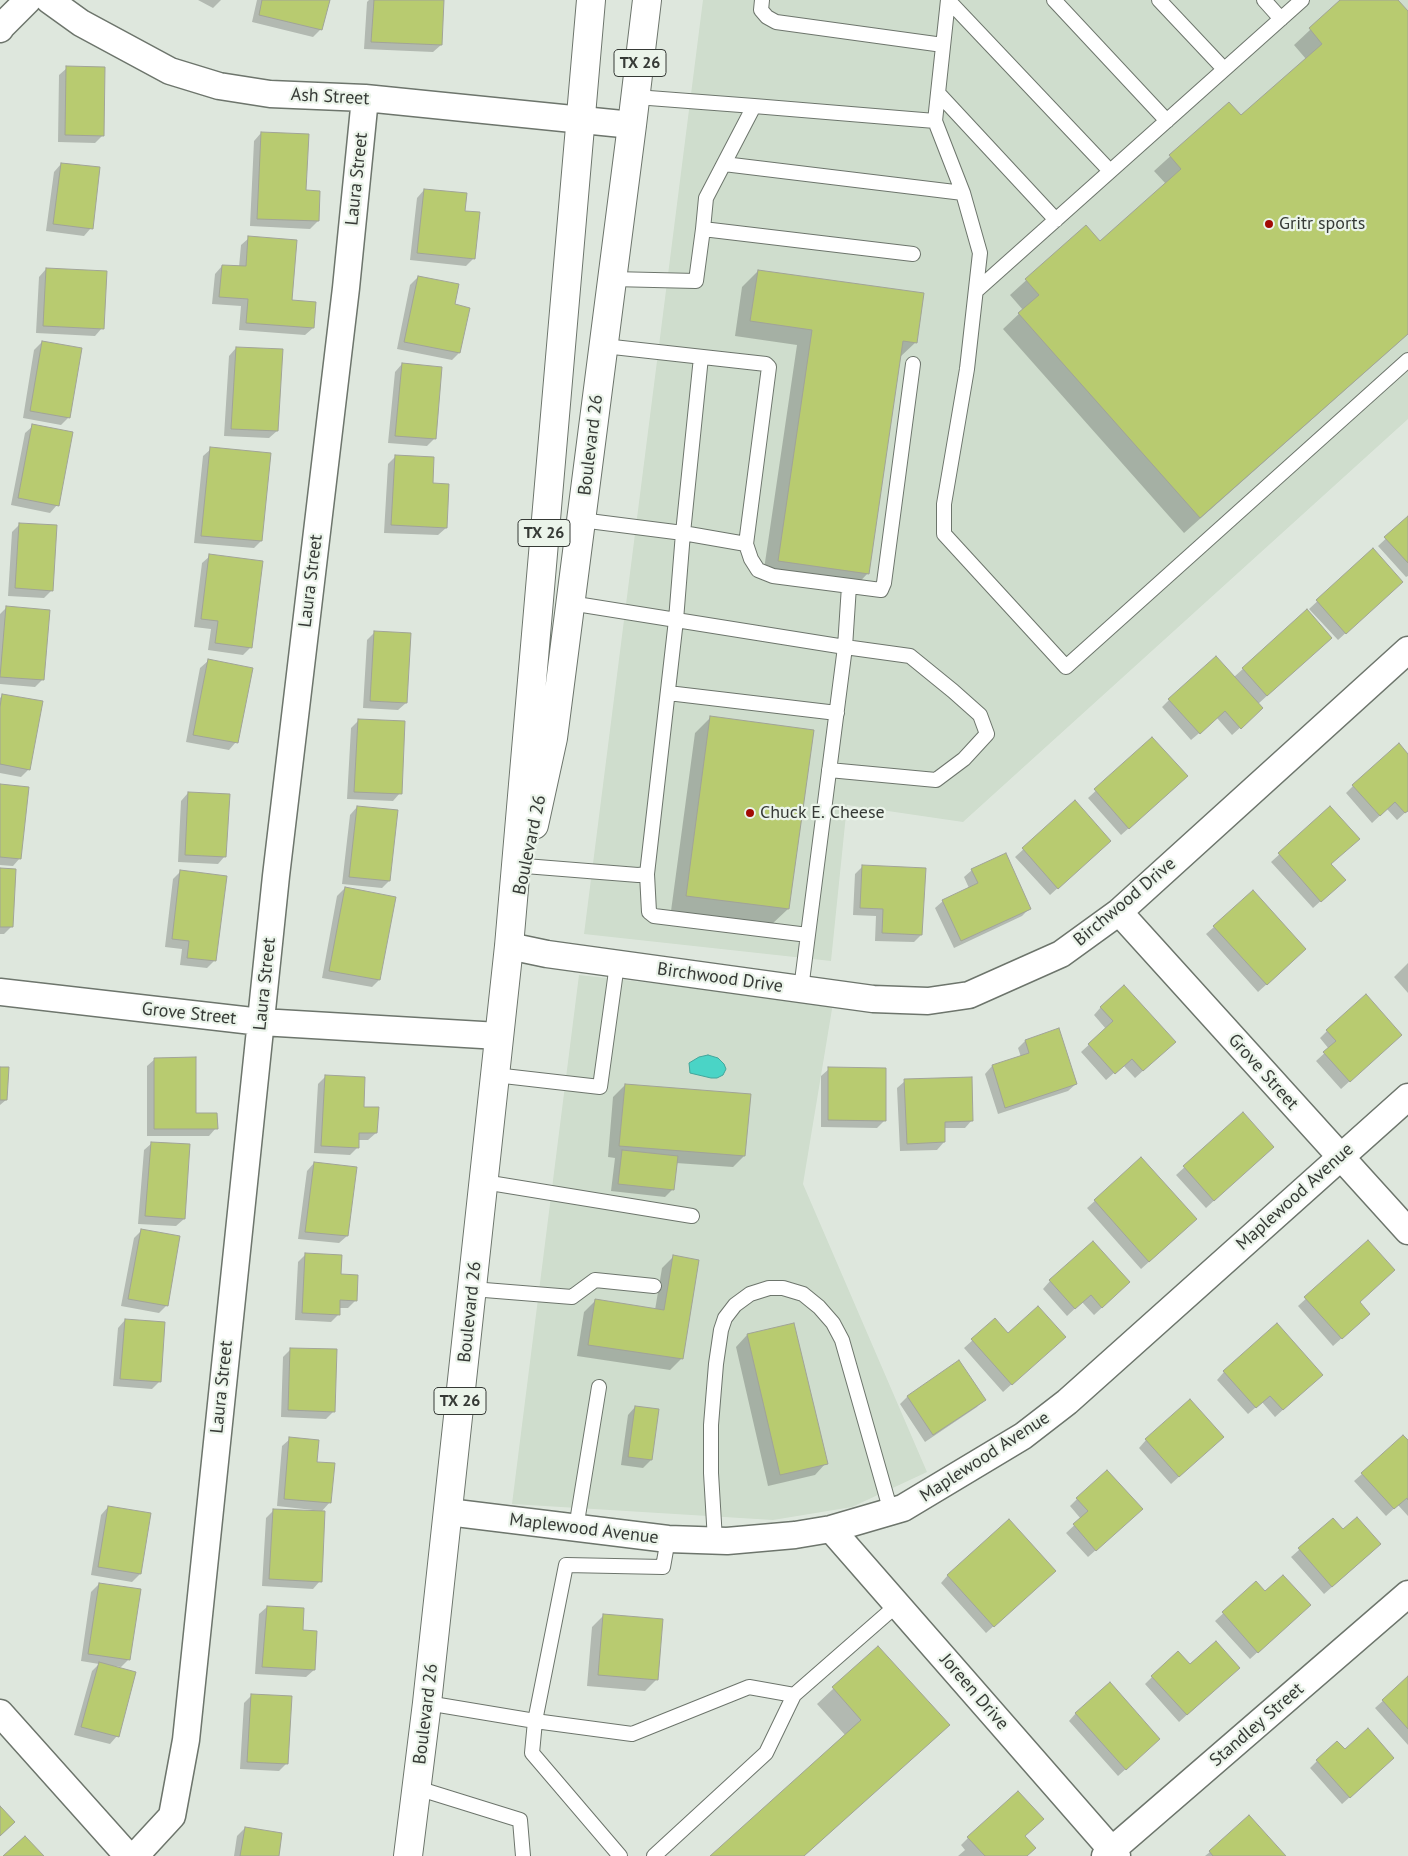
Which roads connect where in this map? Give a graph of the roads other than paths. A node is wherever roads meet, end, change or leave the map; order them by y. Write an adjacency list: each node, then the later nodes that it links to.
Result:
1 (28, 0): 12 (street)
2 (49, 0): 17 (street, Ash Street)
3 (591, 0): 19 (main road, Boulevard 26 / TX 26)
4 (647, 0): 16 (main road, Boulevard 26 / TX 26)
5 (762, 0): 13 (lane)
6 (948, 0): 13 (lane); 24 (lane)
7 (1054, 0): 21 (lane)
8 (1159, 0): 14 (lane)
9 (1264, 0): 11 (lane)
10 (1302, 0): 11 (lane)
11 (1282, 18): 14 (lane)
12 (0, 30)
13 (943, 45): 15 (lane)
14 (1224, 70): 21 (lane)
15 (938, 93): 20 (lane); 26 (lane)
16 (636, 96): 18 (lane); 22 (main road, Boulevard 26 / TX 26)
17 (365, 98): 19 (street, Ash Street); 54 (street, Laura Street)
18 (754, 106): 20 (lane); 23 (lane)
19 (579, 120): 22 (street, Ash Street); 50 (main road, Boulevard 26 / TX 26)
20 (935, 120): 25 (lane)
21 (1166, 121): 24 (lane)
22 (632, 125): 29 (main road, Boulevard 26 / TX 26)
23 (724, 164): 25 (lane); 27 (lane)
24 (1110, 171): 26 (lane)
25 (963, 193): 30 (lane)
26 (1056, 220): 30 (lane)
27 (703, 229): 28 (lane); 29 (lane)
28 (913, 254)
29 (612, 279): 31 (main road, Boulevard 26 / TX 26)
30 (976, 291): 33 (lane)
31 (604, 346): 32 (lane); 35 (main road, Boulevard 26 / TX 26)
32 (701, 357): 36 (lane); 37 (lane)
33 (1408, 360)
34 (913, 364): 38 (lane)
35 (581, 520): 36 (lane); 39 (main road, Boulevard 26 / TX 26)
36 (683, 533): 37 (lane); 40 (lane)
37 (746, 544): 38 (lane)
38 (849, 586): 41 (lane)
39 (570, 603): 40 (lane); 46 (main road, Boulevard 26 / TX 26)
40 (676, 620): 41 (lane); 43 (lane)
41 (845, 647): 44 (lane); 45 (lane)
42 (1408, 650): 48 (street, Birchwood Drive)
43 (668, 692): 44 (lane); 47 (lane)
44 (837, 713): 45 (lane)
45 (829, 770): 49 (lane)
46 (525, 866): 47 (lane); 50 (main road, Boulevard 26 / TX 26)
47 (648, 874): 49 (lane)
48 (1119, 912): 52 (street, Birchwood Drive); 58 (street, Grove Street)
49 (808, 934): 52 (lane)
50 (509, 946): 51 (street, Birchwood Drive); 55 (main road, Boulevard 26 / TX 26)
51 (617, 964): 52 (street, Birchwood Drive); 56 (lane)
52 (801, 989)
53 (0, 992): 54 (street, Grove Street)
54 (261, 1022): 55 (street, Grove Street); 80 (street, Laura Street)
55 (499, 1036): 56 (main road, Boulevard 26 / TX 26)
56 (495, 1076): 59 (main road, Boulevard 26 / TX 26)
57 (1408, 1097): 58 (street, Maplewood Avenue)
58 (1340, 1156): 61 (street, Grove Street); 66 (street, Maplewood Avenue)
59 (484, 1182): 60 (lane); 63 (main road, Boulevard 26 / TX 26)
60 (692, 1216)
61 (1408, 1231)
62 (654, 1286): 63 (lane)
63 (472, 1289): 65 (main road, Boulevard 26 / TX 26)
64 (600, 1387): 67 (lane)
65 (448, 1512): 67 (street, Maplewood Avenue); 74 (main road, Boulevard 26 / TX 26)
66 (891, 1512): 68 (street, Maplewood Avenue); 70 (lane)
67 (576, 1528): 69 (street, Maplewood Avenue)
68 (831, 1529): 70 (street, Maplewood Avenue); 72 (street, Joreen Drive)
69 (668, 1539): 70 (street, Maplewood Avenue); 76 (lane)
70 (715, 1540)
71 (1408, 1594): 78 (street, Standley Street)
72 (897, 1605): 73 (lane); 78 (street, Joreen Drive)
73 (794, 1695): 76 (lane); 84 (lane)
74 (427, 1703): 76 (lane); 77 (main road, Boulevard 26 / TX 26)
75 (0, 1713): 79 (street)
76 (535, 1721): 83 (lane)
77 (417, 1788): 81 (main road, Boulevard 26 / TX 26); 82 (lane)
78 (1112, 1854)
79 (128, 1856)
80 (135, 1856)
81 (408, 1856)
82 (523, 1856)
83 (620, 1856)
84 (654, 1856)

